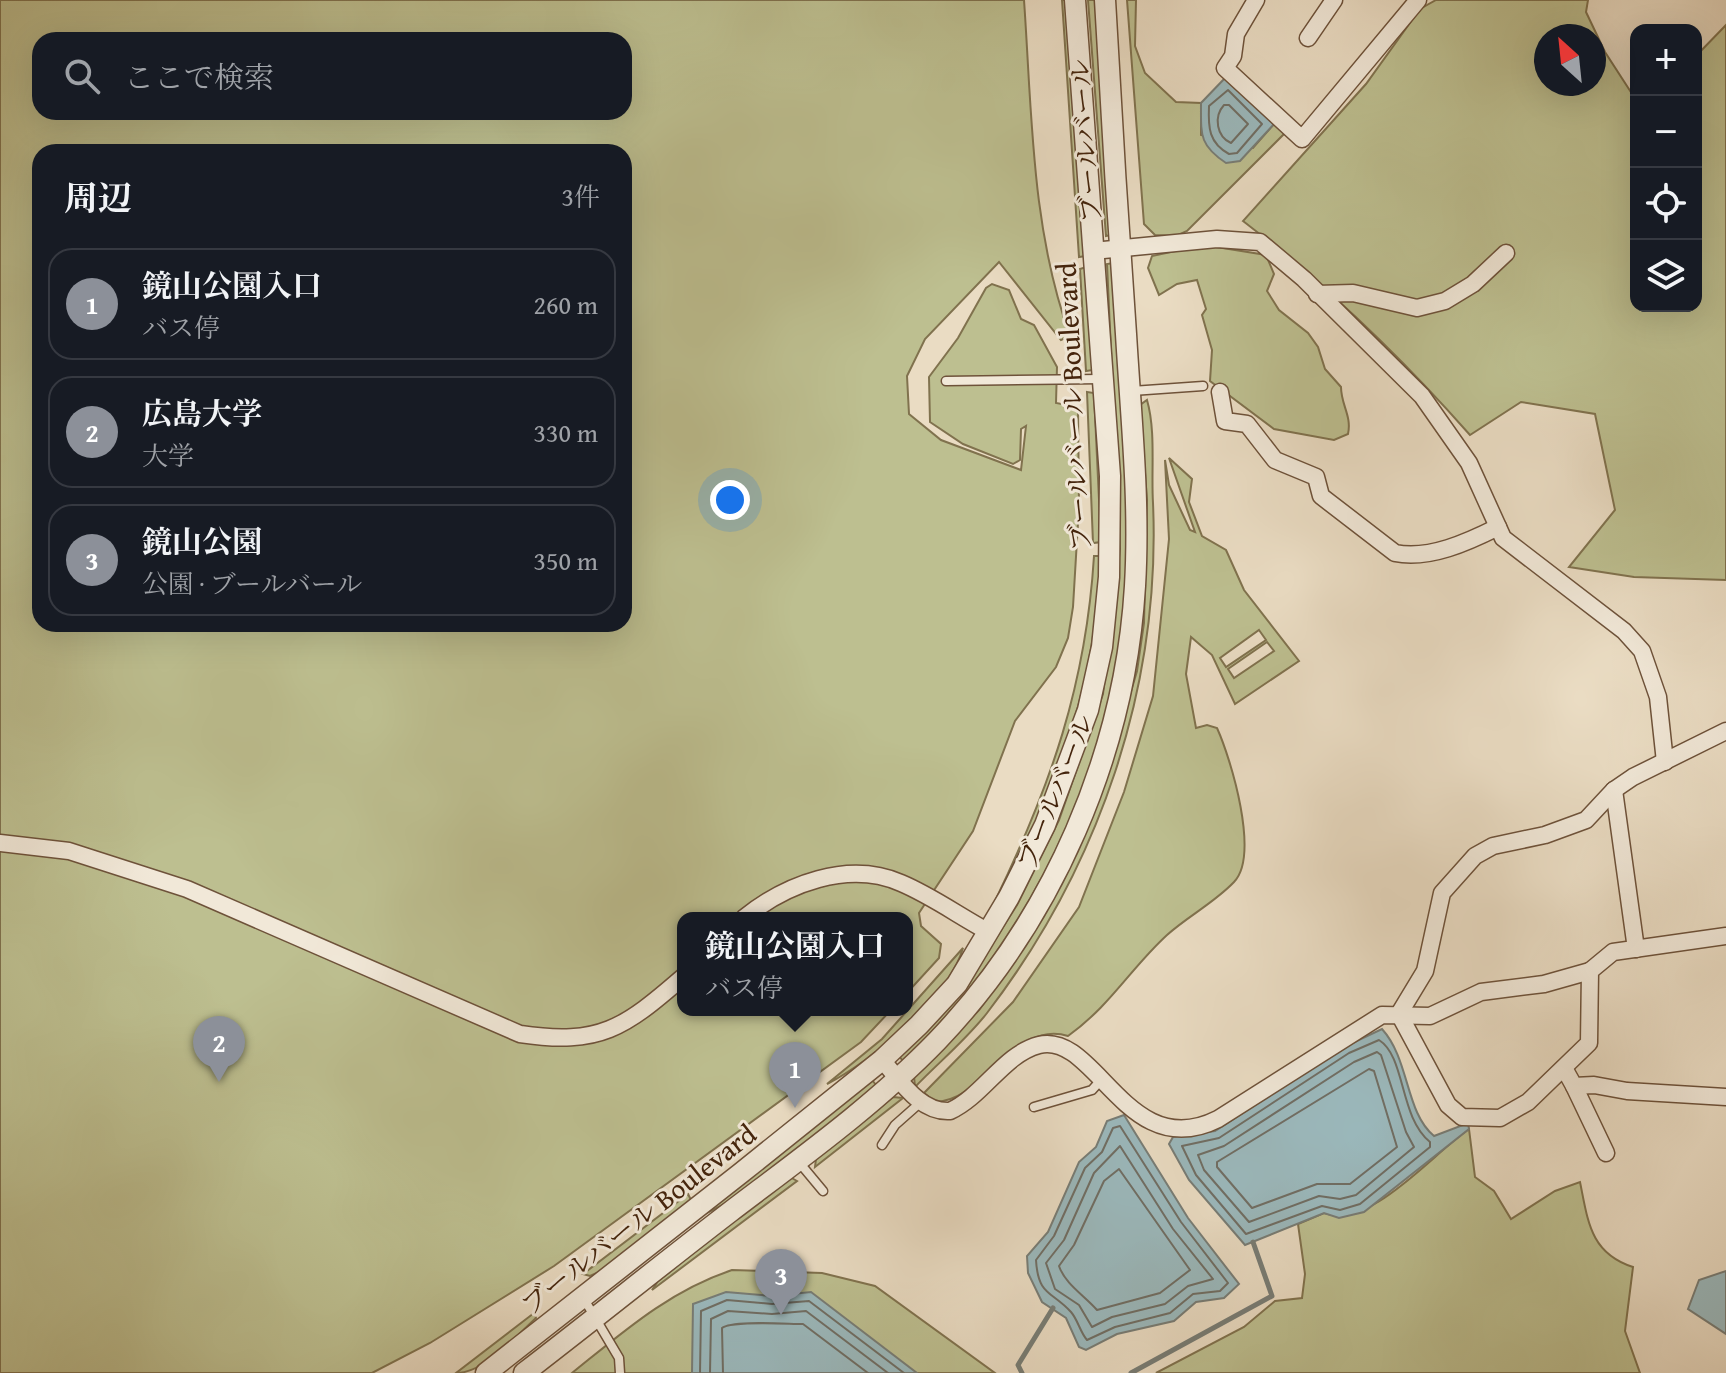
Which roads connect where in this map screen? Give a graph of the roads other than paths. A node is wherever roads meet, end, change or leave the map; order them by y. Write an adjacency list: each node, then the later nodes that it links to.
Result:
1 (1075, 0): 8 (street, ブールバール Boulevard)
2 (1105, 0): 7 (street, ブールバール)
3 (1256, 0): 5 (street)
4 (1334, 0): 6 (street)
5 (1418, 0)
6 (1308, 38)
7 (1120, 249): 8 (street); 10 (street); 14 (street, ブールバール)
8 (1093, 251): 11 (street, ブールバール Boulevard)
9 (1506, 253): 10 (street)
10 (1317, 294): 16 (street)
11 (1103, 379): 12 (lane); 22 (street, ブールバール Boulevard)
12 (946, 381)
13 (1203, 386): 14 (lane)
14 (1129, 391): 30 (street, ブールバール)
15 (1220, 392): 16 (street)
16 (1498, 527): 18 (street)
17 (1726, 731): 18 (street)
18 (1665, 762): 19 (street)
19 (1614, 790): 24 (street); 27 (street)
20 (0, 843): 26 (street)
21 (753, 912): 22 (street)
22 (989, 932): 28 (street, ブールバール Boulevard)
23 (1726, 936): 24 (street)
24 (1636, 949): 25 (street)
25 (1590, 971): 27 (street); 29 (street)
26 (677, 982)
27 (1399, 1014): 29 (street); 31 (street)
28 (882, 1060): 30 (street); 40 (street, ブールバール Boulevard)
29 (1564, 1068): 32 (street)
30 (899, 1079): 34 (street); 38 (street, ブールバール)
31 (1101, 1080): 34 (street); 35 (lane)
32 (1574, 1086): 33 (street); 37 (street)
33 (1726, 1097)
34 (921, 1102): 36 (lane)
35 (1034, 1107)
36 (882, 1145)
37 (1606, 1153)
38 (798, 1160): 39 (lane); 41 (street, ブールバール)
39 (823, 1191)
40 (584, 1298): 41 (lane); 42 (street, ブールバール Boulevard)
41 (595, 1318): 43 (street, ブールバール); 44 (lane)
42 (486, 1373)
43 (524, 1373)
44 (620, 1373)

